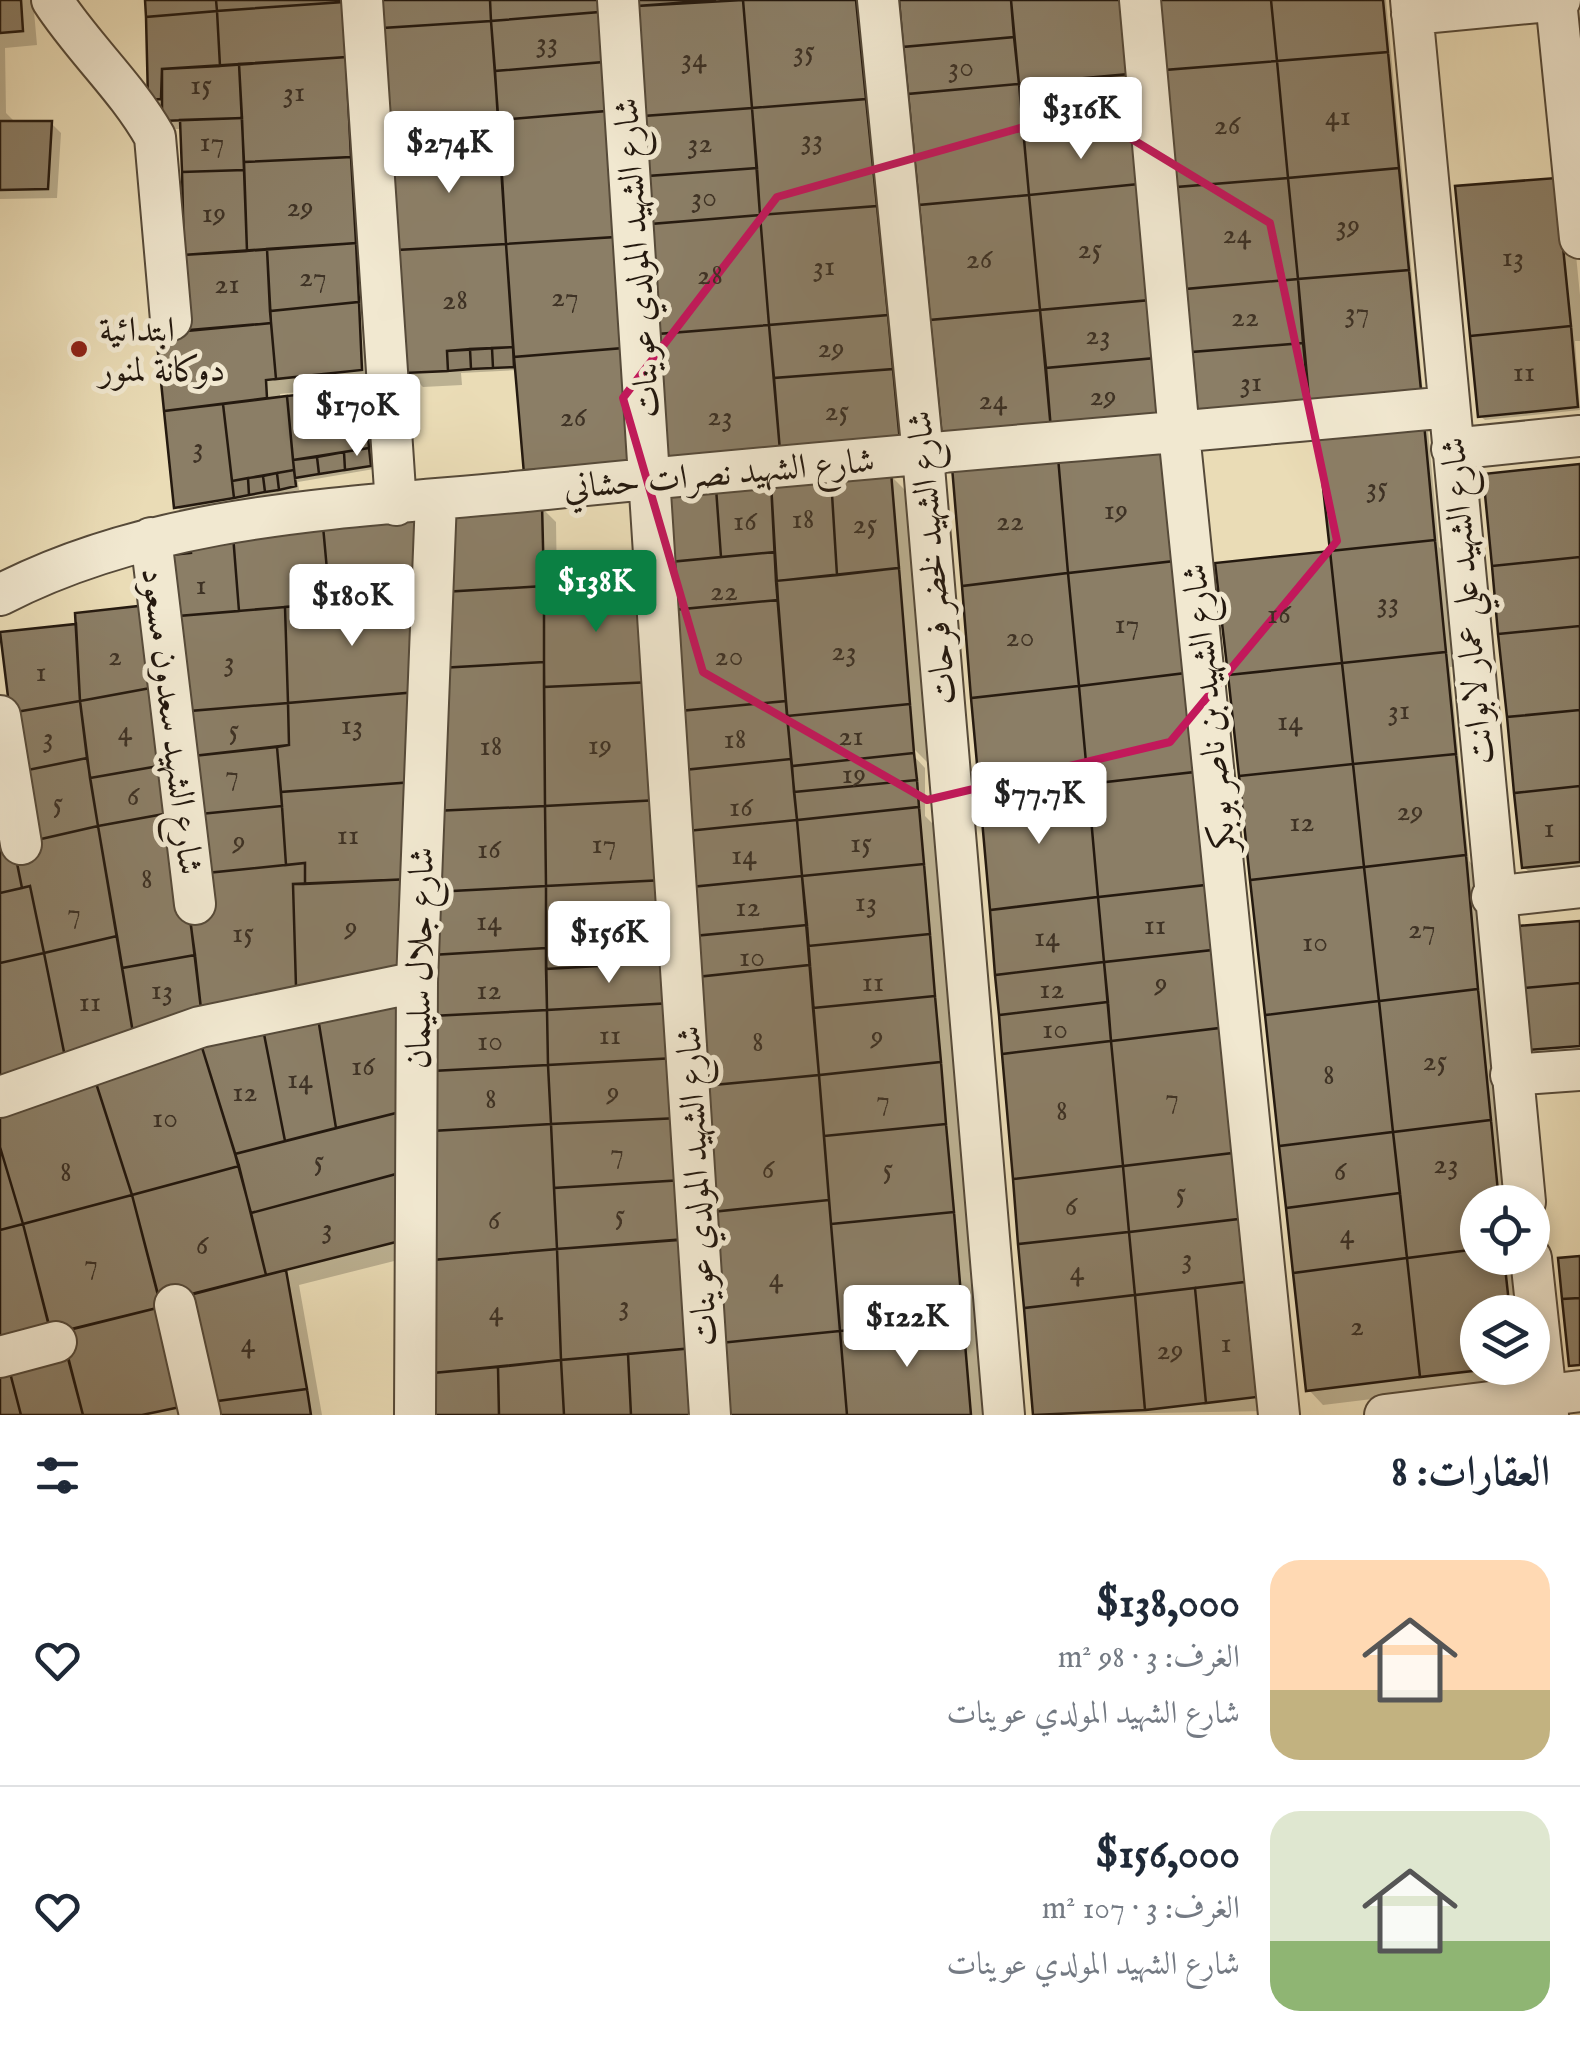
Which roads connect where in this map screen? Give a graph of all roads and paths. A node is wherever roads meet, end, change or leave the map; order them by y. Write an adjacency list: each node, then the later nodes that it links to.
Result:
1 (52, 0): 9 (street)
2 (362, 0): 17 (street)
3 (618, 0): 15 (street, شارع الشهيد المولدي عوينات)
4 (878, 0): 14 (street, شارع الشهيد لخضر فرحات)
5 (1140, 0): 11 (street, شارع الشهيد بن ناصر بوبكر)
6 (1558, 0): 7 (street); 8 (street)
7 (1411, 7): 10 (street, شارع الشهيد علي عمار لابوانت)
8 (1580, 238)
9 (171, 320)
10 (1450, 407): 11 (street, شارع الشهيد نصرات حشاني); 13 (street, شارع الشهيد علي عمار لابوانت)
11 (1179, 433): 14 (street, شارع الشهيد نصرات حشاني); 39 (street, شارع الشهيد بن ناصر بوبكر)
12 (1580, 436): 13 (street)
13 (1452, 450): 23 (street, شارع الشهيد علي عمار لابوانت)
14 (922, 455): 15 (street, شارع الشهيد نصرات حشاني); 38 (street, شارع الشهيد لخضر فرحات)
15 (652, 478): 16 (street, شارع الشهيد نصرات حشاني); 37 (street, شارع الشهيد المولدي عوينات)
16 (436, 500): 17 (street, شارع الشهيد نصرات حشاني); 25 (street, شارع جلال سليمان)
17 (396, 505): 18 (street, شارع الشهيد نصرات حشاني)
18 (150, 538): 19 (street, شارع الشهيد نصرات حشاني); 24 (street, شارع الشهيد سعدون مسعود)
19 (0, 595)
20 (0, 716): 21 (street)
21 (21, 844)
22 (1580, 886): 23 (street)
23 (1492, 896): 27 (street, شارع الشهيد علي عمار لابوانت)
24 (195, 904)
25 (417, 982): 28 (street); 36 (street, شارع جلال سليمان)
26 (1580, 1070): 27 (street)
27 (1511, 1076): 29 (street, شارع الشهيد علي عمار لابوانت)
28 (0, 1098)
29 (1523, 1185)
30 (1534, 1275): 34 (street)
31 (174, 1305): 35 (street)
32 (56, 1342): 33 (street)
33 (0, 1357)
34 (1558, 1400): 40 (street)
35 (200, 1415)
36 (415, 1415)
37 (710, 1415)
38 (1004, 1415)
39 (1278, 1415)
40 (1385, 1415)

